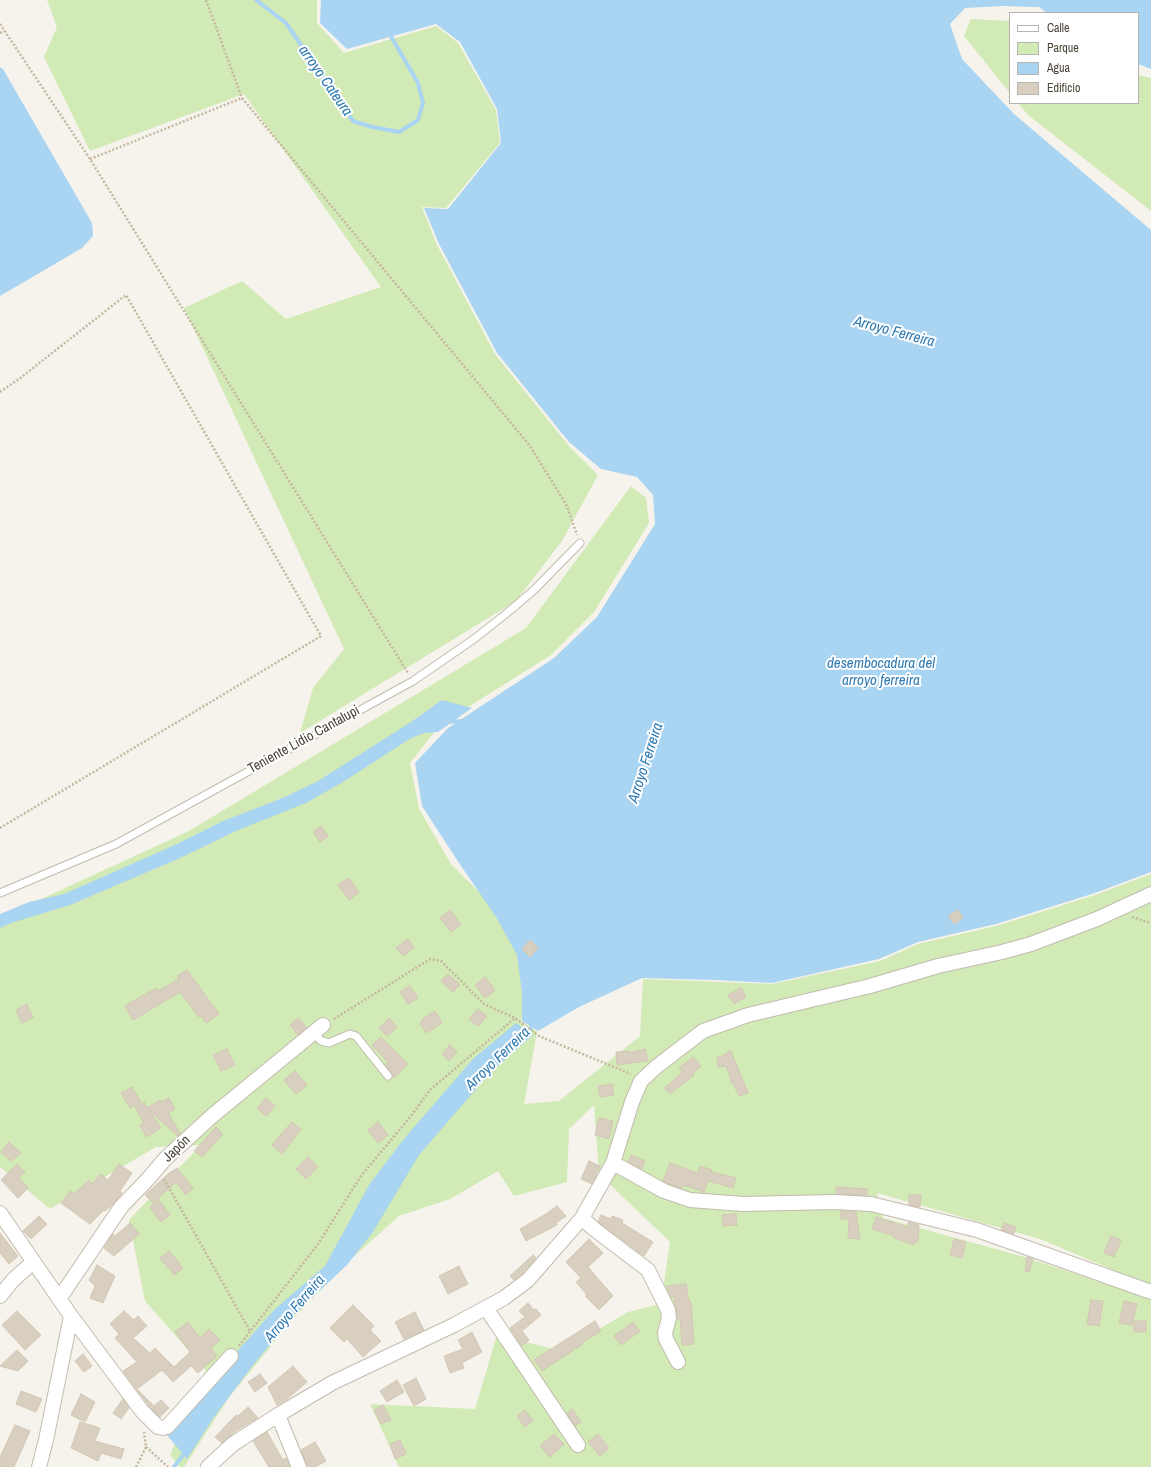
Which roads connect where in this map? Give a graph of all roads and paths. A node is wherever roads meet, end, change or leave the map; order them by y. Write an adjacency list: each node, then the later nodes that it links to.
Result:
1 (206, 0): 5 (path)
2 (0, 24): 3 (path)
3 (4, 31): 4 (path); 6 (path)
4 (0, 33)
5 (242, 98): 6 (path); 8 (path)
6 (90, 159): 9 (path)
7 (0, 392): 10 (path)
8 (580, 543): 9 (lane, Teniente Lidio Cantalupi)
9 (412, 681): 11 (lane, Teniente Lidio Cantalupi)
10 (0, 828)
11 (0, 894)
12 (1151, 894): 16 (street)
13 (516, 1019): 14 (path); 16 (path); 27 (path)
14 (318, 1029): 15 (lane); 18 (street, Japón)
15 (388, 1076)
16 (641, 1081): 17 (street)
17 (613, 1163): 20 (street); 22 (street)
18 (158, 1168): 24 (street, Japón); 27 (path)
19 (0, 1213): 21 (street)
20 (582, 1218): 25 (street); 29 (street)
21 (33, 1262): 23 (street); 24 (street)
22 (1151, 1292)
23 (0, 1296)
24 (59, 1299): 26 (street)
25 (486, 1308): 31 (street); 32 (street)
26 (71, 1316): 30 (street); 34 (street)
27 (250, 1331): 28 (path)
28 (231, 1356): 30 (street)
29 (678, 1362)
30 (142, 1412): 33 (path)
31 (278, 1415): 37 (street); 38 (street)
32 (578, 1445)
33 (146, 1447): 35 (path); 36 (path)
34 (39, 1467)
35 (136, 1467)
36 (168, 1467)
37 (208, 1467)
38 (300, 1467)

